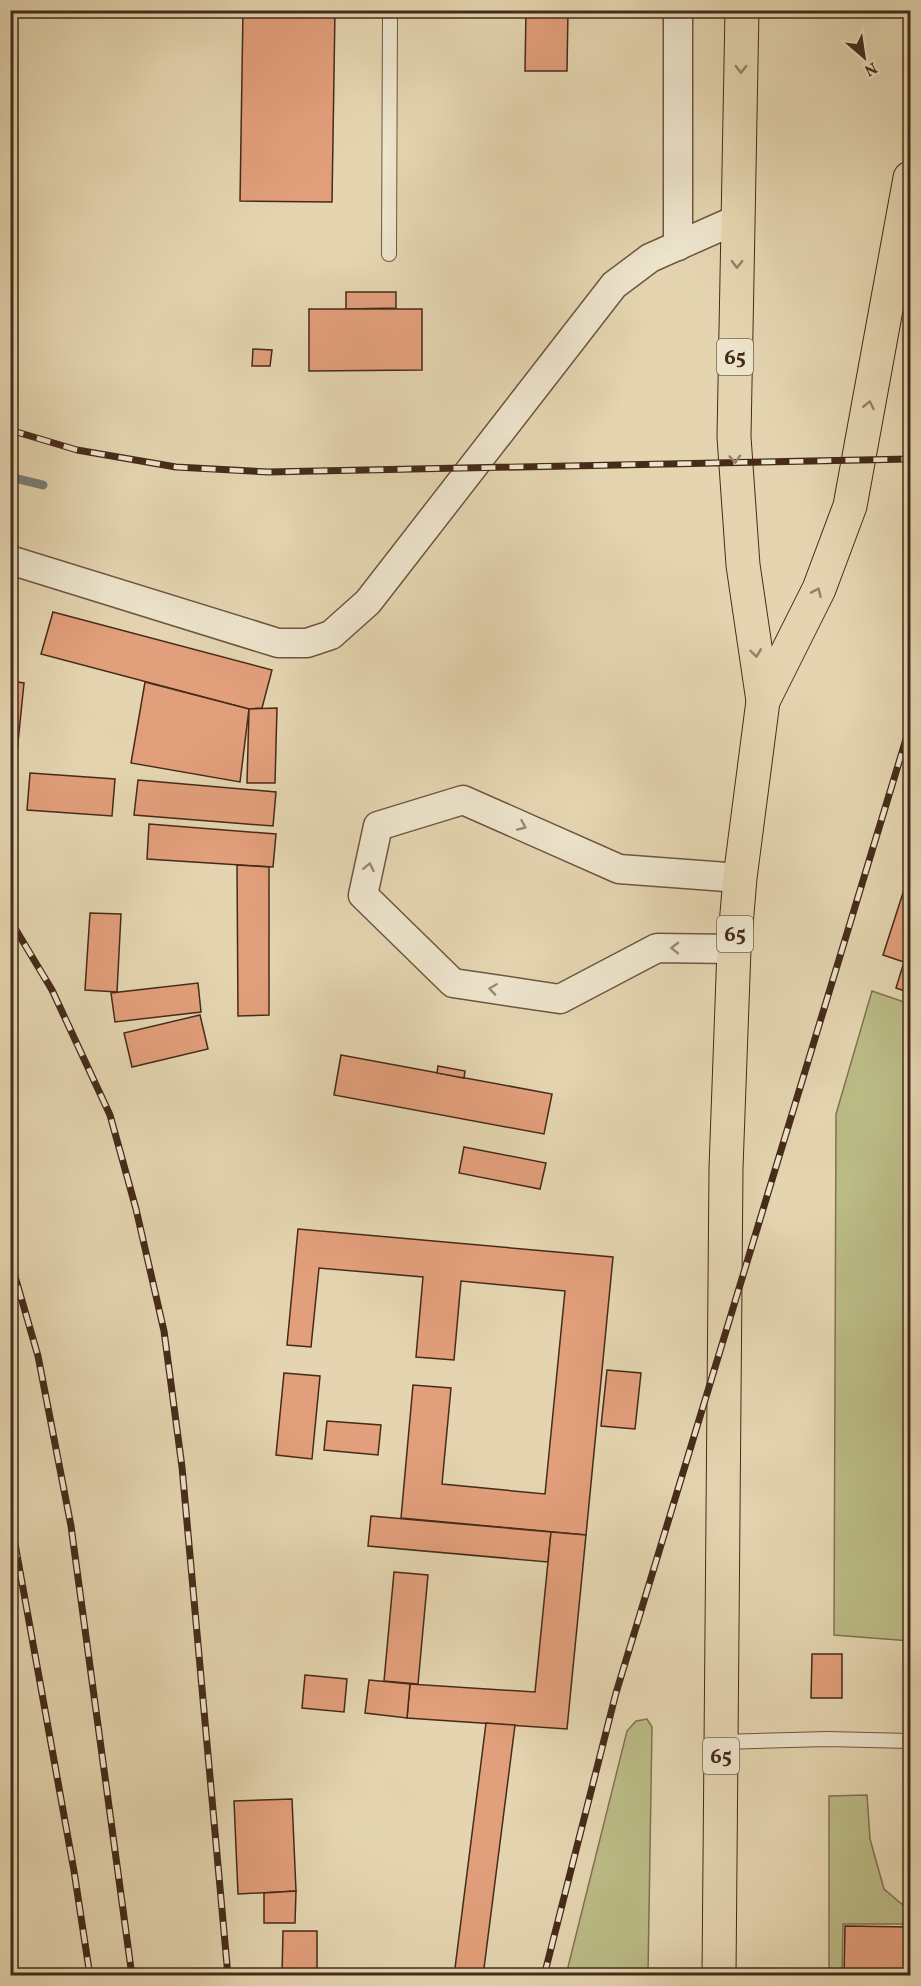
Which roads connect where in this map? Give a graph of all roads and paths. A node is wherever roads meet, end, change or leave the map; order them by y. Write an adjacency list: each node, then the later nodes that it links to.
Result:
1 (390, 10): 7 (lane)
2 (678, 10): 6 (street)
3 (742, 10): 5 (main road, 65, one-way to 5)
4 (910, 178): 9 (main road, 65, one-way to 4)
5 (738, 219): 6 (street); 9 (main road, 65, one-way to 9)
6 (678, 246): 8 (street)
7 (389, 254)
8 (10, 560)
9 (763, 701): 10 (main road, 65)
10 (740, 878): 11 (main road, 65); 11 (street, one-way to 10)
11 (734, 949): 13 (main road, 65)
12 (910, 1741): 13 (lane)
13 (721, 1742): 14 (main road, 65)
14 (719, 1976)

